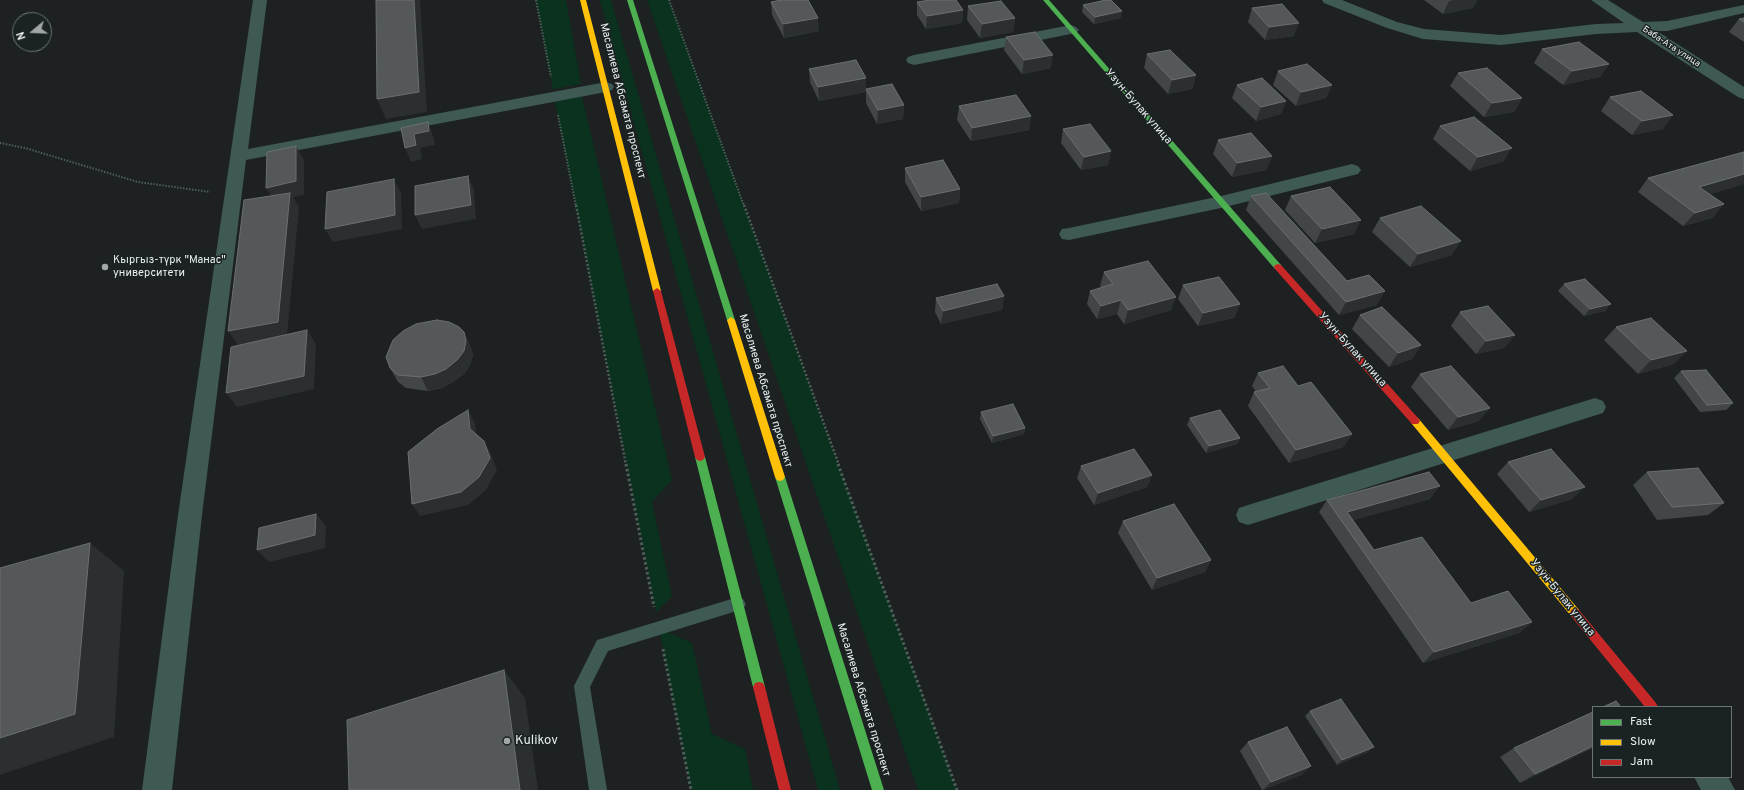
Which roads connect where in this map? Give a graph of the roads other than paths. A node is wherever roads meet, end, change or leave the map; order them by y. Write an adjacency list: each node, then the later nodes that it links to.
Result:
1 (260, 0): 13 (street)
2 (584, 0): 11 (main road, Масалиева Абсамата проспект)
3 (630, 0): 26 (main road, Масалиева Абсамата проспект)
4 (1046, 0): 9 (main road, Узун-Булак улица)
5 (1329, 0): 8 (street)
6 (1598, 0): 8 (street, Баба-Ата улица)
7 (1744, 9): 8 (street)
8 (1642, 28): 12 (street, Баба-Ата улица)
9 (1071, 30): 10 (street); 15 (main road, Узун-Булак улица)
10 (914, 60)
11 (606, 87): 13 (street); 20 (main road, Масалиева Абсамата проспект)
12 (1744, 94)
13 (238, 156): 23 (street)
14 (1352, 170): 15 (street)
15 (1221, 202): 16 (street); 18 (main road, Узун-Булак улица)
16 (1069, 234)
17 (1594, 406): 18 (street)
18 (1444, 454): 19 (street); 21 (main road, Узун-Булак улица)
19 (1248, 514)
20 (738, 604): 24 (lane); 25 (main road, Масалиева Абсамата проспект)
21 (1651, 706)
22 (1710, 778): 27 (street)
23 (157, 790)
24 (598, 790)
25 (785, 790)
26 (878, 790)
27 (1720, 790)

